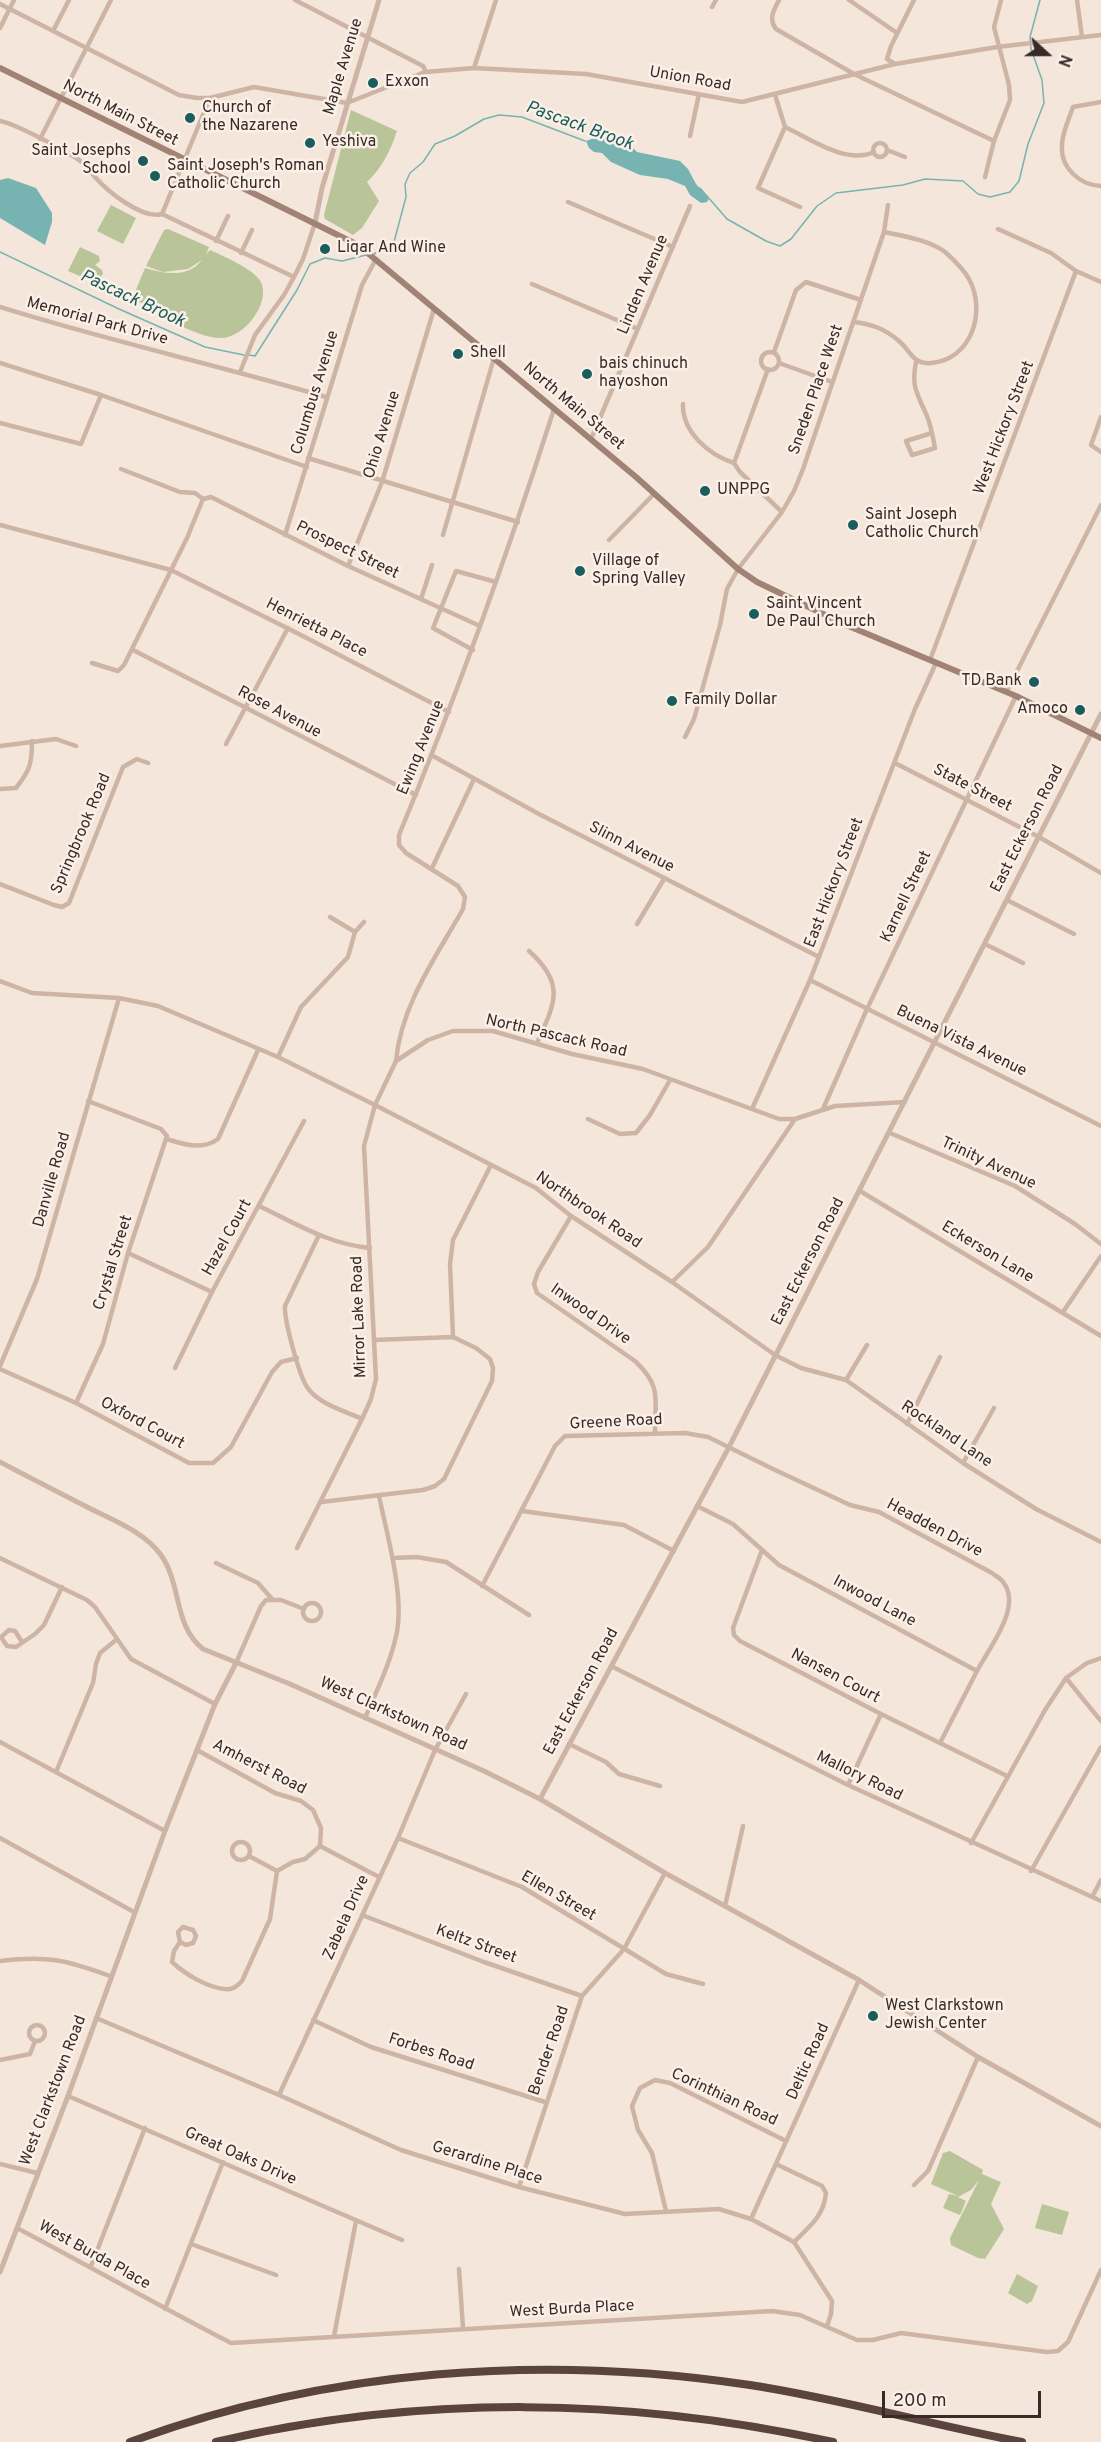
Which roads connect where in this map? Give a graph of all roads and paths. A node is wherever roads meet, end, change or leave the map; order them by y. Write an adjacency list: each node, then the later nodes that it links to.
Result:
1 (14, 0): 15 (street)
2 (69, 0): 17 (street)
3 (111, 0): 23 (street)
4 (295, 0): 20 (street)
5 (379, 0): 20 (street, Maple Avenue)
6 (496, 0): 26 (street)
7 (716, 0): 14 (street)
8 (779, 0): 28 (street)
9 (849, 0): 18 (street)
10 (915, 0): 18 (street)
11 (1001, 0): 22 (street)
12 (1077, 0): 21 (street)
13 (0, 4): 15 (street)
14 (712, 7)
15 (9, 9): 16 (street); 17 (street)
16 (0, 28)
17 (53, 32): 23 (street)
18 (897, 33): 24 (street)
19 (1101, 35): 21 (street, Union Road)
20 (367, 37): 27 (street); 34 (street, Maple Avenue)
21 (1082, 37): 22 (street, Union Road)
22 (997, 47): 24 (street, Union Road); 39 (street)
23 (87, 48): 31 (street); 32 (street)
24 (895, 64): 28 (street, Union Road)
25 (0, 68): 32 (main road, North Main Street)
26 (474, 68): 27 (street, Union Road); 29 (street, Union Road)
27 (426, 72): 34 (street, Union Road)
28 (854, 74): 30 (street, Union Road); 39 (street)
29 (699, 94): 30 (street, Union Road); 37 (street)
30 (775, 94): 36 (street)
31 (210, 98): 34 (street); 43 (street)
32 (61, 99): 38 (street); 43 (main road, North Main Street)
33 (1101, 102): 45 (street)
34 (347, 103): 52 (street, Maple Avenue)
35 (0, 121): 38 (street)
36 (785, 127): 41 (street); 49 (street)
37 (690, 136)
38 (40, 139): 50 (street)
39 (994, 141): 44 (street)
40 (887, 150): 41 (street); 41 (street); 42 (street)
41 (874, 152)
42 (905, 157)
43 (185, 161): 50 (street); 52 (main road, North Main Street)
44 (985, 177)
45 (1101, 186)
46 (568, 202): 57 (street)
47 (888, 205): 55 (street, Sneden Place West)
48 (690, 206): 57 (street, Linden Avenue)
49 (800, 207)
50 (162, 214): 56 (street)
51 (228, 216): 56 (street)
52 (315, 224): 59 (main road, North Main Street); 61 (street, Maple Avenue)
53 (998, 229): 60 (street)
54 (252, 230): 58 (street)
55 (884, 232): 64 (street, Sneden Place West); 71 (street)
56 (216, 241): 58 (street)
57 (673, 247): 68 (street, Linden Avenue)
58 (241, 253): 61 (street)
59 (373, 259): 66 (main road, North Main Street); 78 (street, Columbus Avenue)
60 (1076, 271): 62 (street); 112 (street, West Hickory Street)
61 (294, 277): 75 (street, Maple Avenue)
62 (1101, 282)
63 (532, 284): 68 (street)
64 (861, 300): 67 (street, Sneden Place West); 69 (street)
65 (0, 307): 75 (street, Memorial Park Drive)
66 (434, 309): 70 (main road, North Main Street); 90 (street, Ohio Avenue)
67 (854, 322): 71 (street); 76 (street, Sneden Place West)
68 (638, 329): 84 (street, Linden Avenue)
69 (774, 352): 73 (street); 74 (street)
70 (494, 358): 80 (main road, North Main Street); 93 (street)
71 (916, 362): 83 (street)
72 (0, 363): 77 (street)
73 (779, 363): 74 (street); 76 (street)
74 (768, 369): 87 (street)
75 (240, 372): 78 (street, Memorial Park Drive)
76 (832, 382): 95 (street, Sneden Place West)
77 (101, 395): 82 (street); 88 (street)
78 (326, 397): 86 (street, Columbus Avenue)
79 (682, 404): 87 (street)
80 (555, 409): 84 (main road, North Main Street); 96 (street, Ewing Avenue)
81 (1101, 417): 85 (street)
82 (0, 423)
83 (932, 433): 83 (street)
84 (591, 440): 91 (main road, North Main Street)
85 (1101, 452)
86 (308, 458): 88 (street, Columbus Avenue); 90 (street)
87 (734, 463): 95 (street)
88 (307, 467): 98 (street, Columbus Avenue)
89 (121, 469): 92 (street, Prospect Street)
90 (382, 482): 93 (street); 102 (street, Ohio Avenue)
91 (654, 494): 100 (street); 103 (main road, North Main Street)
92 (203, 499): 98 (street, Prospect Street); 104 (street)
93 (451, 502): 96 (street); 99 (street)
94 (1101, 505): 114 (street)
95 (782, 512): 103 (street, Sneden Place West)
96 (518, 522): 105 (street, Ewing Avenue)
97 (0, 525): 104 (street, Henrietta Place)
98 (285, 535): 102 (street, Prospect Street)
99 (443, 535)
100 (609, 540)
101 (432, 565): 106 (street)
102 (348, 566): 106 (street, Prospect Street)
103 (738, 569): 112 (main road, North Main Street); 120 (street, Sneden Place West)
104 (171, 570): 109 (street, Henrietta Place); 110 (street)
105 (496, 582): 107 (street); 108 (street, Ewing Avenue)
106 (421, 599): 107 (street, Prospect Street)
107 (441, 608): 108 (street, Prospect Street); 111 (street)
108 (480, 626): 111 (street, Ewing Avenue)
109 (288, 628): 116 (street); 117 (street, Henrietta Place)
110 (133, 650): 113 (street); 116 (street, Rose Avenue)
111 (472, 650): 117 (street, Ewing Avenue)
112 (933, 662): 114 (main road, North Main Street); 127 (street, East Hickory Street)
113 (92, 663)
114 (1006, 691): 115 (main road, North Main Street)
115 (1016, 696): 119 (main road, North Main Street); 132 (street, Karnell Street)
116 (245, 708): 123 (street); 131 (street, Rose Avenue)
117 (449, 712): 126 (street, Ewing Avenue)
118 (1101, 714): 119 (street, East Eckerson Road)
119 (1091, 732): 121 (main road, North Main Street); 133 (street, East Eckerson Road)
120 (685, 737)
121 (1101, 738)
122 (32, 741): 124 (street); 125 (street); 130 (street)
123 (226, 744)
124 (0, 746)
125 (76, 746)
126 (433, 756): 129 (street, Slinn Avenue); 131 (street, Ewing Avenue)
127 (895, 763): 132 (street, State Street); 146 (street, East Hickory Street)
128 (148, 764): 137 (street, Springbrook Road)
129 (474, 779): 134 (street); 136 (street, Slinn Avenue)
130 (0, 789)
131 (416, 795): 134 (street, Ewing Avenue)
132 (966, 800): 133 (street, State Street); 151 (street, Karnell Street)
133 (1039, 837): 135 (street, State Street); 138 (street, East Eckerson Road)
134 (432, 868): 156 (street, Ewing Avenue)
135 (1101, 873)
136 (664, 879): 141 (street); 146 (street, Slinn Avenue)
137 (0, 884)
138 (1007, 900): 143 (street); 144 (street, East Eckerson Road)
139 (330, 917): 142 (street)
140 (364, 922): 142 (street)
141 (637, 924)
142 (355, 932): 155 (street)
143 (1074, 934)
144 (985, 944): 147 (street); 152 (street, East Eckerson Road)
145 (529, 951): 153 (street)
146 (819, 957): 148 (street, East Hickory Street)
147 (1023, 963)
148 (810, 980): 151 (street, Buena Vista Avenue); 161 (street, East Hickory Street)
149 (0, 981): 150 (street)
150 (119, 998): 154 (street); 158 (street, Danville Road)
151 (867, 1009): 152 (street, Buena Vista Avenue); 162 (street, Karnell Street)
152 (934, 1042): 159 (street, East Eckerson Road); 166 (street, Buena Vista Avenue)
153 (537, 1043): 156 (street, North Pascack Road); 157 (street, North Pascack Road)
154 (258, 1050): 155 (street); 168 (street)
155 (278, 1057): 160 (street)
156 (396, 1061): 160 (street)
157 (670, 1080): 161 (street, North Pascack Road); 163 (street)
158 (88, 1101): 168 (street); 188 (street, Danville Road)
159 (904, 1102): 162 (street, North Pascack Road); 167 (street, East Eckerson Road)
160 (375, 1105): 169 (street, Northbrook Road); 175 (street, Mirror Lake Road)
161 (752, 1109): 164 (street, North Pascack Road)
162 (822, 1109): 164 (street, North Pascack Road)
163 (588, 1119)
164 (795, 1119): 178 (street)
165 (304, 1121): 171 (street, Hazel Court)
166 (1101, 1126)
167 (890, 1133): 170 (street, East Eckerson Road); 174 (street, Trinity Avenue)
168 (166, 1139): 176 (street, Crystal Street)
169 (491, 1165): 172 (street, Northbrook Road); 182 (street)
170 (860, 1191): 180 (street, Eckerson Lane); 185 (street, East Eckerson Road)
171 (259, 1206): 173 (street); 179 (street, Hazel Court)
172 (571, 1216): 178 (street, Northbrook Road); 195 (street, Inwood Drive)
173 (319, 1235): 175 (street); 186 (street)
174 (1101, 1244)
175 (370, 1248): 183 (street, Mirror Lake Road)
176 (128, 1253): 179 (street); 191 (street, Crystal Street)
177 (1101, 1256): 180 (street)
178 (672, 1281): 185 (street, Northbrook Road)
179 (212, 1292): 189 (street, Hazel Court)
180 (1063, 1312): 181 (street, Eckerson Lane)
181 (1101, 1336)
182 (453, 1337): 183 (street); 199 (street)
183 (374, 1340): 193 (street, Mirror Lake Road)
184 (867, 1345): 190 (street)
185 (775, 1356): 190 (street, Rockland Lane); 196 (street, East Eckerson Road)
186 (297, 1358): 191 (street, Oxford Court); 193 (street)
187 (940, 1358): 194 (street)
188 (0, 1368): 191 (street, Oxford Court)
189 (175, 1368)
190 (846, 1380): 194 (street, Rockland Lane)
191 (76, 1403)
192 (994, 1407): 198 (street)
193 (362, 1419): 200 (street, Mirror Lake Road)
194 (907, 1424): 198 (street, Rockland Lane)
195 (655, 1433): 196 (street, Greene Road); 202 (street, Greene Road)
196 (729, 1447): 201 (street, East Eckerson Road); 220 (street, Headden Drive)
197 (0, 1462): 218 (street)
198 (963, 1463): 203 (street, Rockland Lane)
199 (379, 1496): 200 (street); 208 (street)
200 (321, 1502): 204 (street, Mirror Lake Road)
201 (697, 1506): 205 (street, Inwood Lane); 206 (street, East Eckerson Road)
202 (522, 1511): 206 (street); 210 (street, Greene Road)
203 (1101, 1542)
204 (297, 1548)
205 (762, 1550): 220 (street, Inwood Lane); 224 (street, Nansen Court)
206 (674, 1551): 219 (street, East Eckerson Road)
207 (0, 1558): 211 (street)
208 (392, 1558): 210 (street); 225 (street)
209 (216, 1563): 212 (street)
210 (482, 1586): 214 (street)
211 (62, 1587): 215 (street); 216 (street)
212 (272, 1599): 213 (street); 218 (street)
213 (303, 1609)
214 (529, 1615)
215 (116, 1640): 223 (street); 233 (street)
216 (22, 1642): 216 (street)
217 (1101, 1658): 221 (street)
218 (236, 1663): 223 (street, West Clarkstown Road); 225 (street, West Clarkstown Road)
219 (611, 1666): 229 (street, East Eckerson Road); 235 (street, Mallory Road)
220 (976, 1671): 228 (street)
221 (1066, 1678): 226 (street); 234 (street)
222 (466, 1694): 232 (street, Zabela Drive)
223 (215, 1704): 231 (street, West Clarkstown Road)
224 (880, 1714): 228 (street, Nansen Court); 235 (street)
225 (365, 1718): 232 (street, West Clarkstown Road)
226 (1101, 1721)
227 (0, 1742): 233 (street)
228 (940, 1743): 234 (street, Nansen Court)
229 (569, 1744): 236 (street); 237 (street, East Eckerson Road)
230 (1101, 1747): 246 (street)
231 (197, 1750): 239 (street, West Clarkstown Road); 243 (street, Amherst Road)
232 (435, 1750): 237 (street, West Clarkstown Road); 241 (street, Zabela Drive)
233 (56, 1772): 239 (street)
234 (1007, 1776): 242 (street)
235 (848, 1785): 242 (street, Mallory Road)
236 (660, 1786)
237 (540, 1799): 247 (street, West Clarkstown Road)
238 (743, 1826): 252 (street)
239 (165, 1831): 253 (street, West Clarkstown Road)
240 (0, 1838): 253 (street)
241 (398, 1838): 248 (street, Zabela Drive); 256 (street, Ellen Street)
242 (971, 1843): 246 (street, Mallory Road)
243 (320, 1846): 245 (street); 248 (street)
244 (249, 1856): 244 (street); 245 (street)
245 (277, 1870): 255 (street)
246 (1031, 1870): 250 (street, Mallory Road)
247 (665, 1873): 252 (street, West Clarkstown Road); 256 (street, Bender Road)
248 (379, 1877): 254 (street, Zabela Drive)
249 (1101, 1880): 250 (street)
250 (1092, 1897): 251 (street, Mallory Road)
251 (1101, 1901)
252 (725, 1906): 259 (street, West Clarkstown Road)
253 (134, 1912): 258 (street, West Clarkstown Road)
254 (362, 1916): 261 (street, Keltz Street); 263 (street, Zabela Drive)
255 (180, 1942): 255 (street)
256 (624, 1949): 260 (street, Ellen Street); 261 (street, Bender Road)
257 (0, 1961): 258 (street)
258 (110, 1976): 262 (street, West Clarkstown Road)
259 (860, 1980): 265 (street, West Clarkstown Road); 272 (street, Deltic Road)
260 (703, 1984)
261 (582, 1996): 269 (street, Bender Road)
262 (96, 2018): 267 (street, Gerardine Place); 268 (street, West Clarkstown Road)
263 (313, 2020): 267 (street, Zabela Drive); 269 (street, Forbes Road)
264 (35, 2041): 266 (street)
265 (978, 2057): 270 (street, West Clarkstown Road); 277 (street)
266 (0, 2060)
267 (279, 2095): 278 (street, Gerardine Place)
268 (68, 2096): 271 (street, Great Oaks Drive); 276 (street, West Clarkstown Road)
269 (545, 2102): 278 (street, Bender Road)
270 (1101, 2126)
271 (145, 2128): 273 (street, Great Oaks Drive); 286 (street)
272 (786, 2141): 275 (street, Deltic Road); 279 (street, Corinthian Road)
273 (223, 2162): 281 (street, Great Oaks Drive); 285 (street)
274 (0, 2163): 276 (street)
275 (776, 2164): 280 (street, Deltic Road); 284 (street)
276 (37, 2173): 282 (street, West Clarkstown Road)
277 (914, 2186)
278 (519, 2187): 279 (street, Gerardine Place)
279 (666, 2211): 280 (street, Gerardine Place)
280 (751, 2219): 284 (street, Gerardine Place)
281 (356, 2221): 283 (street, Great Oaks Drive); 296 (street)
282 (17, 2228): 286 (street, West Burda Place); 289 (street, West Clarkstown Road)
283 (402, 2240)
284 (794, 2242): 294 (street, Gerardine Place)
285 (191, 2244): 290 (street); 293 (street)
286 (91, 2266): 293 (street, West Burda Place)
287 (459, 2269): 295 (street)
288 (1101, 2270): 291 (street, West Burda Place)
289 (0, 2272)
290 (276, 2275)
291 (1094, 2287): 292 (street); 294 (street, West Burda Place)
292 (1101, 2291)
293 (165, 2310): 296 (street, West Burda Place)
294 (827, 2326): 295 (street, West Burda Place)
295 (463, 2328): 296 (street, West Burda Place)
296 (334, 2336)
297 (130, 2442): 300 (highway)
298 (216, 2442): 299 (highway)
299 (833, 2442)
300 (1022, 2442)

